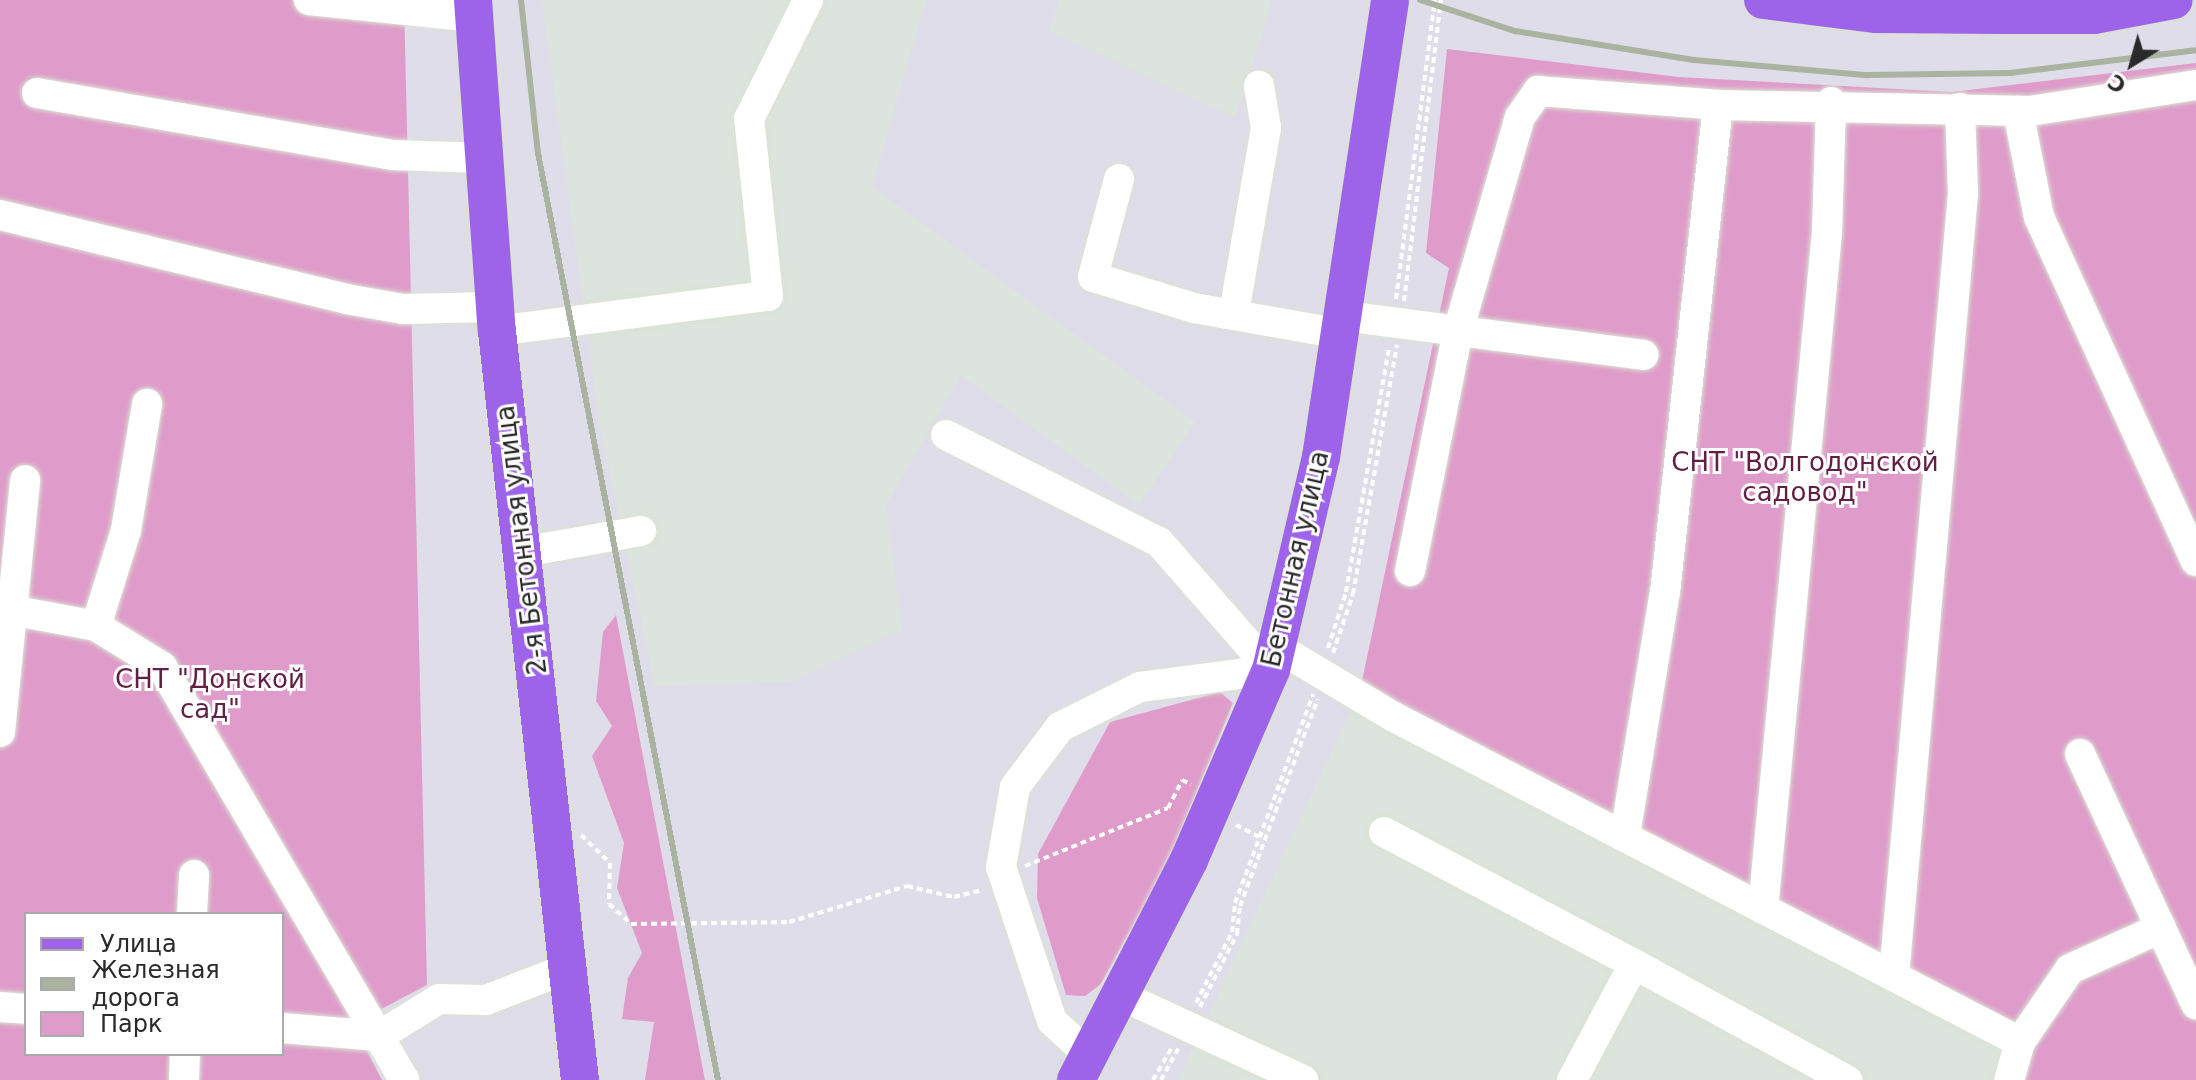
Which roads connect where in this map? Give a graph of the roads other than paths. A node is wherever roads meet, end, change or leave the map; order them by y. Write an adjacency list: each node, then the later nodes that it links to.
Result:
1 (309, 0): 7 (lane)
2 (808, 0): 19 (lane)
3 (1390, 0): 20 (main road, Бетонная улица)
4 (1763, 0): 6 (main road)
5 (2174, 0): 6 (main road)
6 (2003, 8)
7 (474, 9): 15 (main road, 2-я Бетонная улица)
8 (2196, 85): 14 (lane)
9 (1259, 86): 18 (lane)
10 (37, 93): 15 (lane)
11 (1831, 102): 12 (lane); 13 (lane); 38 (lane)
12 (1718, 105): 21 (lane); 36 (lane)
13 (1960, 108): 14 (lane); 43 (lane)
14 (2018, 111): 28 (lane)
15 (484, 158): 19 (main road, 2-я Бетонная улица)
16 (1119, 179): 18 (lane)
17 (0, 215): 19 (lane)
18 (1234, 313): 20 (lane)
19 (497, 319): 27 (main road, 2-я Бетонная улица)
20 (1343, 325): 21 (lane); 32 (main road, Бетонная улица)
21 (1457, 335): 22 (lane); 29 (lane)
22 (1643, 355)
23 (147, 404): 31 (lane)
24 (946, 435): 32 (lane)
25 (25, 480): 30 (lane)
26 (641, 531): 27 (lane)
27 (523, 552): 42 (main road, 2-я Бетонная улица)
28 (2196, 561)
29 (1410, 571)
30 (5, 610): 31 (lane); 33 (lane)
31 (96, 626): 49 (lane)
32 (1274, 659): 36 (lane); 44 (main road, Бетонная улица); 52 (lane)
33 (0, 732)
34 (2080, 754): 40 (lane)
35 (1384, 832): 41 (lane)
36 (1625, 835): 38 (lane)
37 (194, 875): 39 (lane)
38 (1763, 909): 43 (lane)
39 (192, 912)
40 (2161, 928): 45 (lane); 50 (lane)
41 (1634, 964): 57 (lane); 58 (lane)
42 (571, 967): 49 (lane); 55 (main road, 2-я Бетонная улица)
43 (1894, 976): 50 (lane)
44 (1120, 995): 52 (main road, Бетонная улица); 56 (lane)
45 (2196, 1004)
46 (0, 1007): 47 (lane)
47 (24, 1009)
48 (284, 1028): 49 (lane)
49 (379, 1036): 54 (lane)
50 (2020, 1042): 59 (lane)
51 (185, 1056): 53 (lane)
52 (1082, 1068)
53 (184, 1080)
54 (404, 1080)
55 (580, 1080)
56 (1303, 1080)
57 (1572, 1080)
58 (1847, 1080)
59 (2009, 1080)

